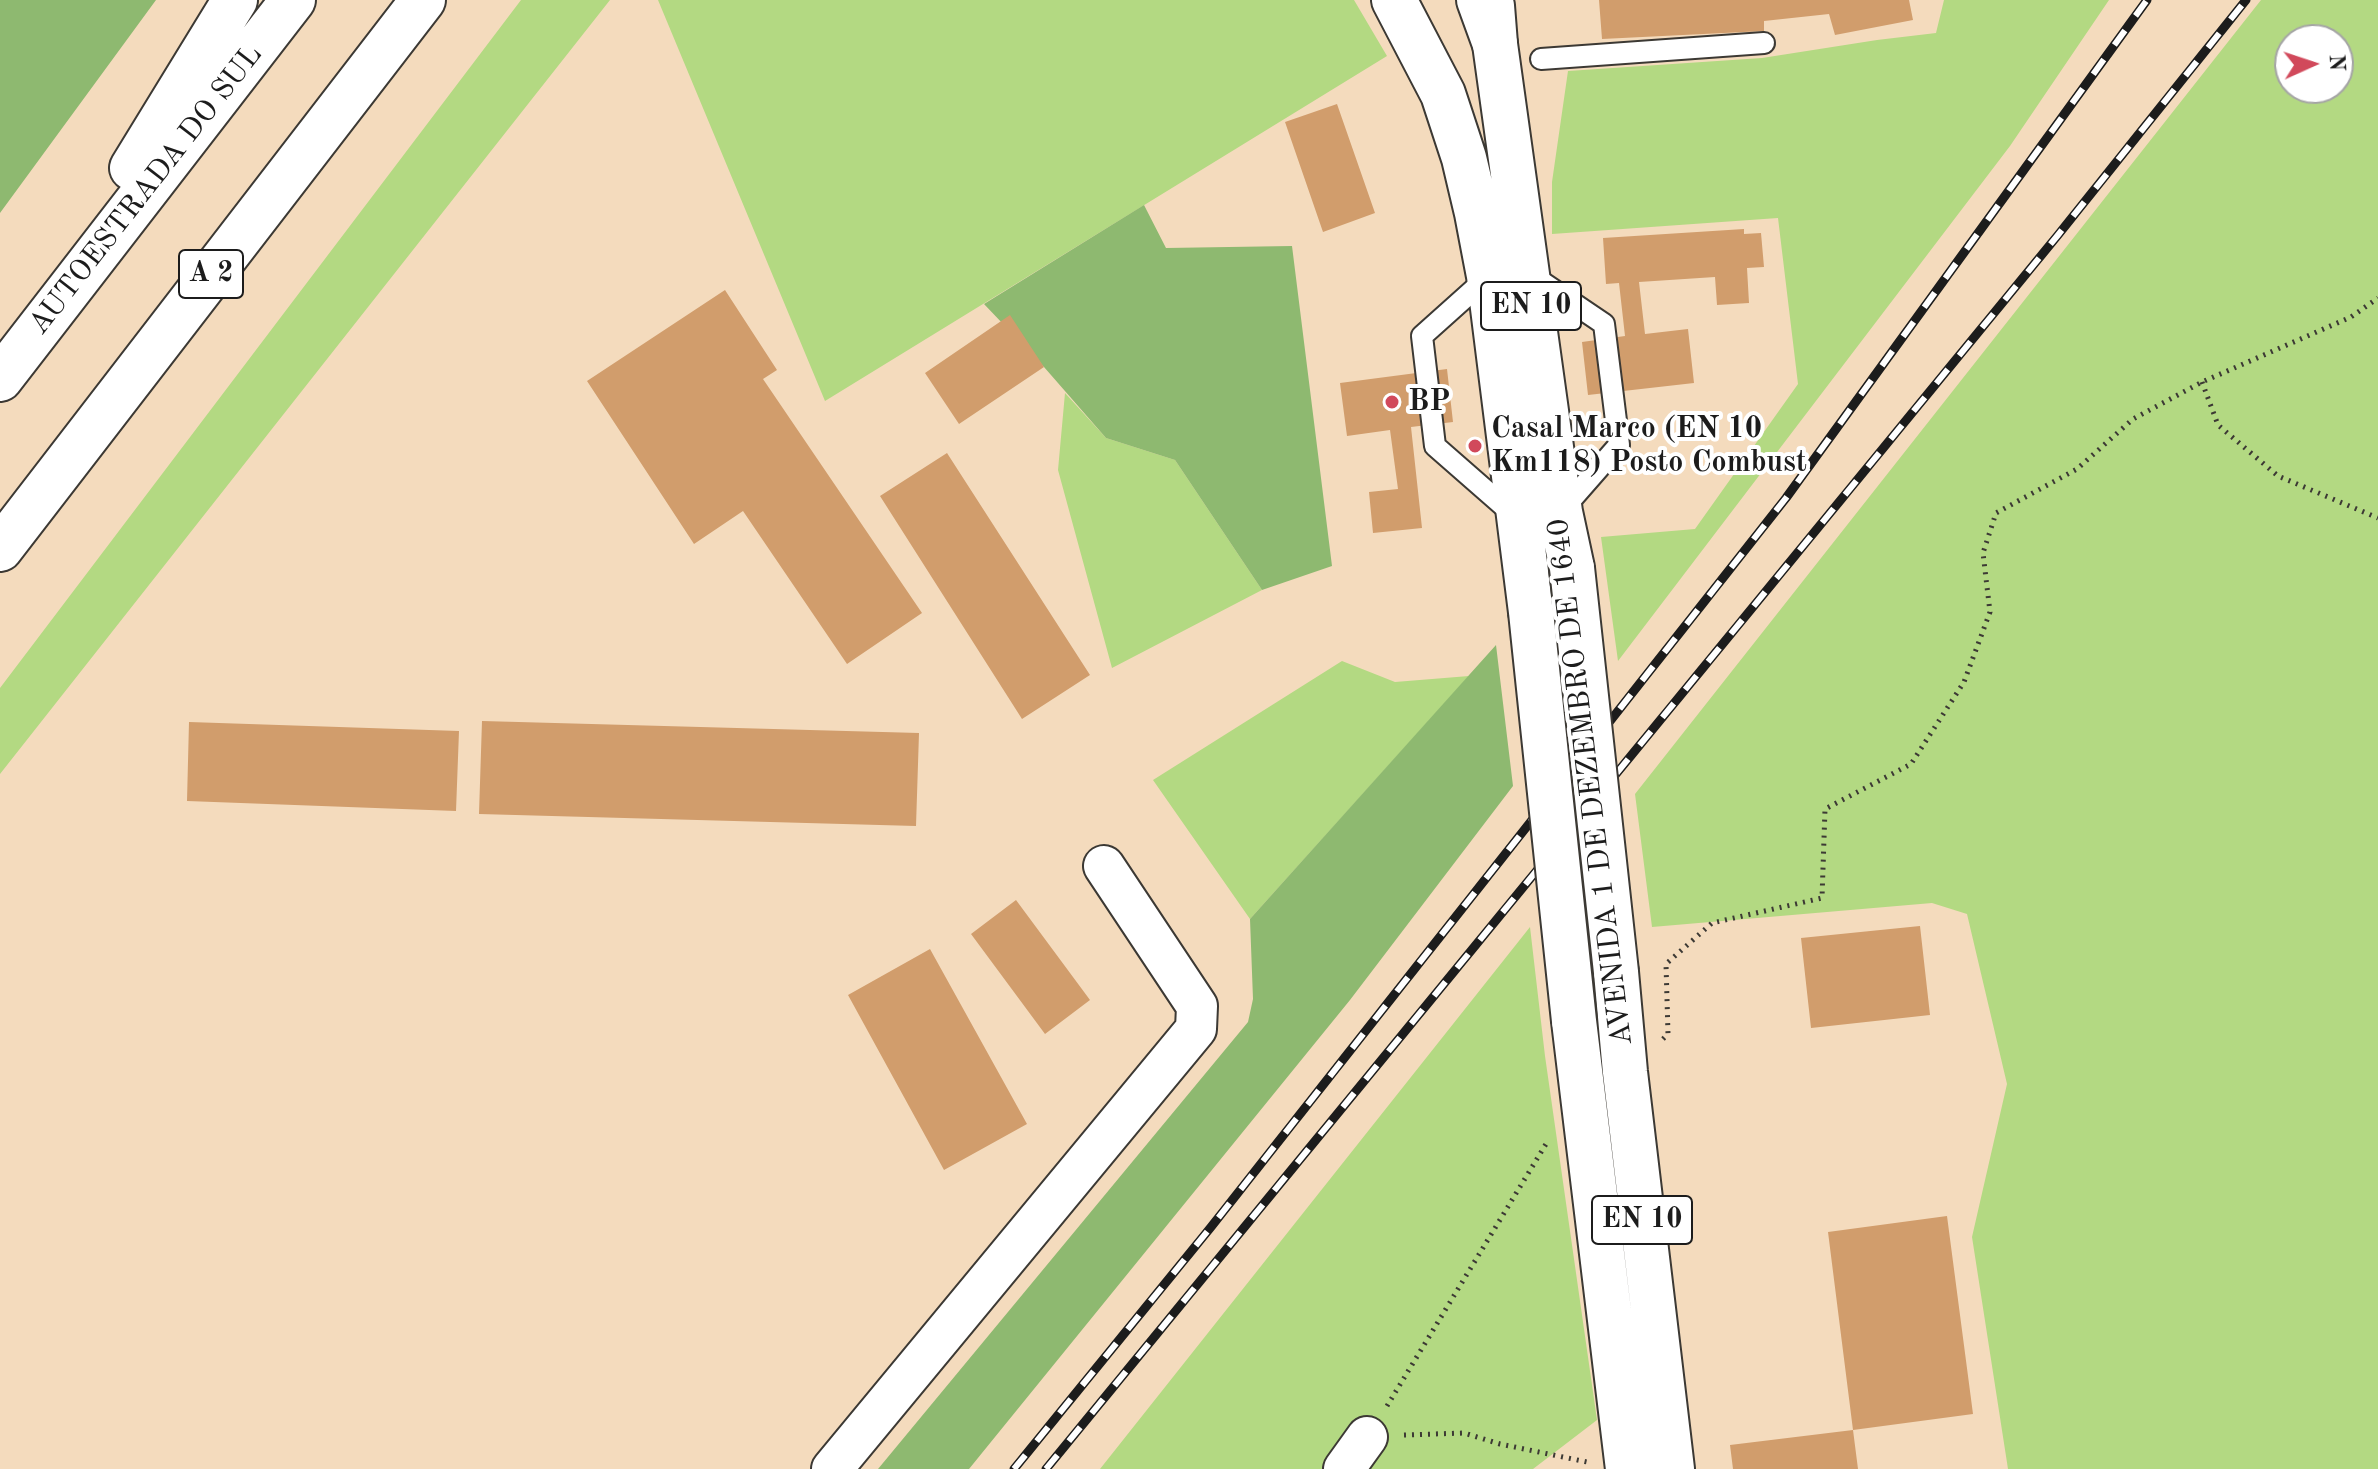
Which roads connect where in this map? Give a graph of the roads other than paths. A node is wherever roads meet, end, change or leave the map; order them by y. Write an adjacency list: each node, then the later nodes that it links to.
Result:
1 (235, 0): 11 (main road)
2 (293, 0): 11 (main road, AUTOESTRADA DO SUL)
3 (423, 0): 13 (main road, A 2)
4 (1394, 0): 10 (main road, EN 10)
5 (1479, 0): 8 (main road)
6 (1491, 0): 8 (main road, AVENIDA 1 DE DEZEMBRO DE 1640 / EN 10)
7 (1764, 43): 9 (lane)
8 (1495, 44): 10 (main road, AVENIDA 1 DE DEZEMBRO DE 1640 / EN 10)
9 (1541, 59)
10 (1508, 274): 12 (main road, AVENIDA 1 DE DEZEMBRO DE 1640 / EN 10); 12 (lane); 12 (lane)
11 (7, 370)
12 (1539, 516): 16 (main road, AVENIDA 1 DE DEZEMBRO DE 1640 / EN 10, bridge); 19 (main road, AVENIDA 1 DE DEZEMBRO DE 1640 / EN 10, bridge)
13 (0, 549)
14 (1104, 866): 17 (street)
15 (1367, 1437): 18 (street)
16 (1610, 1466)
17 (832, 1469)
18 (1344, 1469)
19 (1672, 1469)

